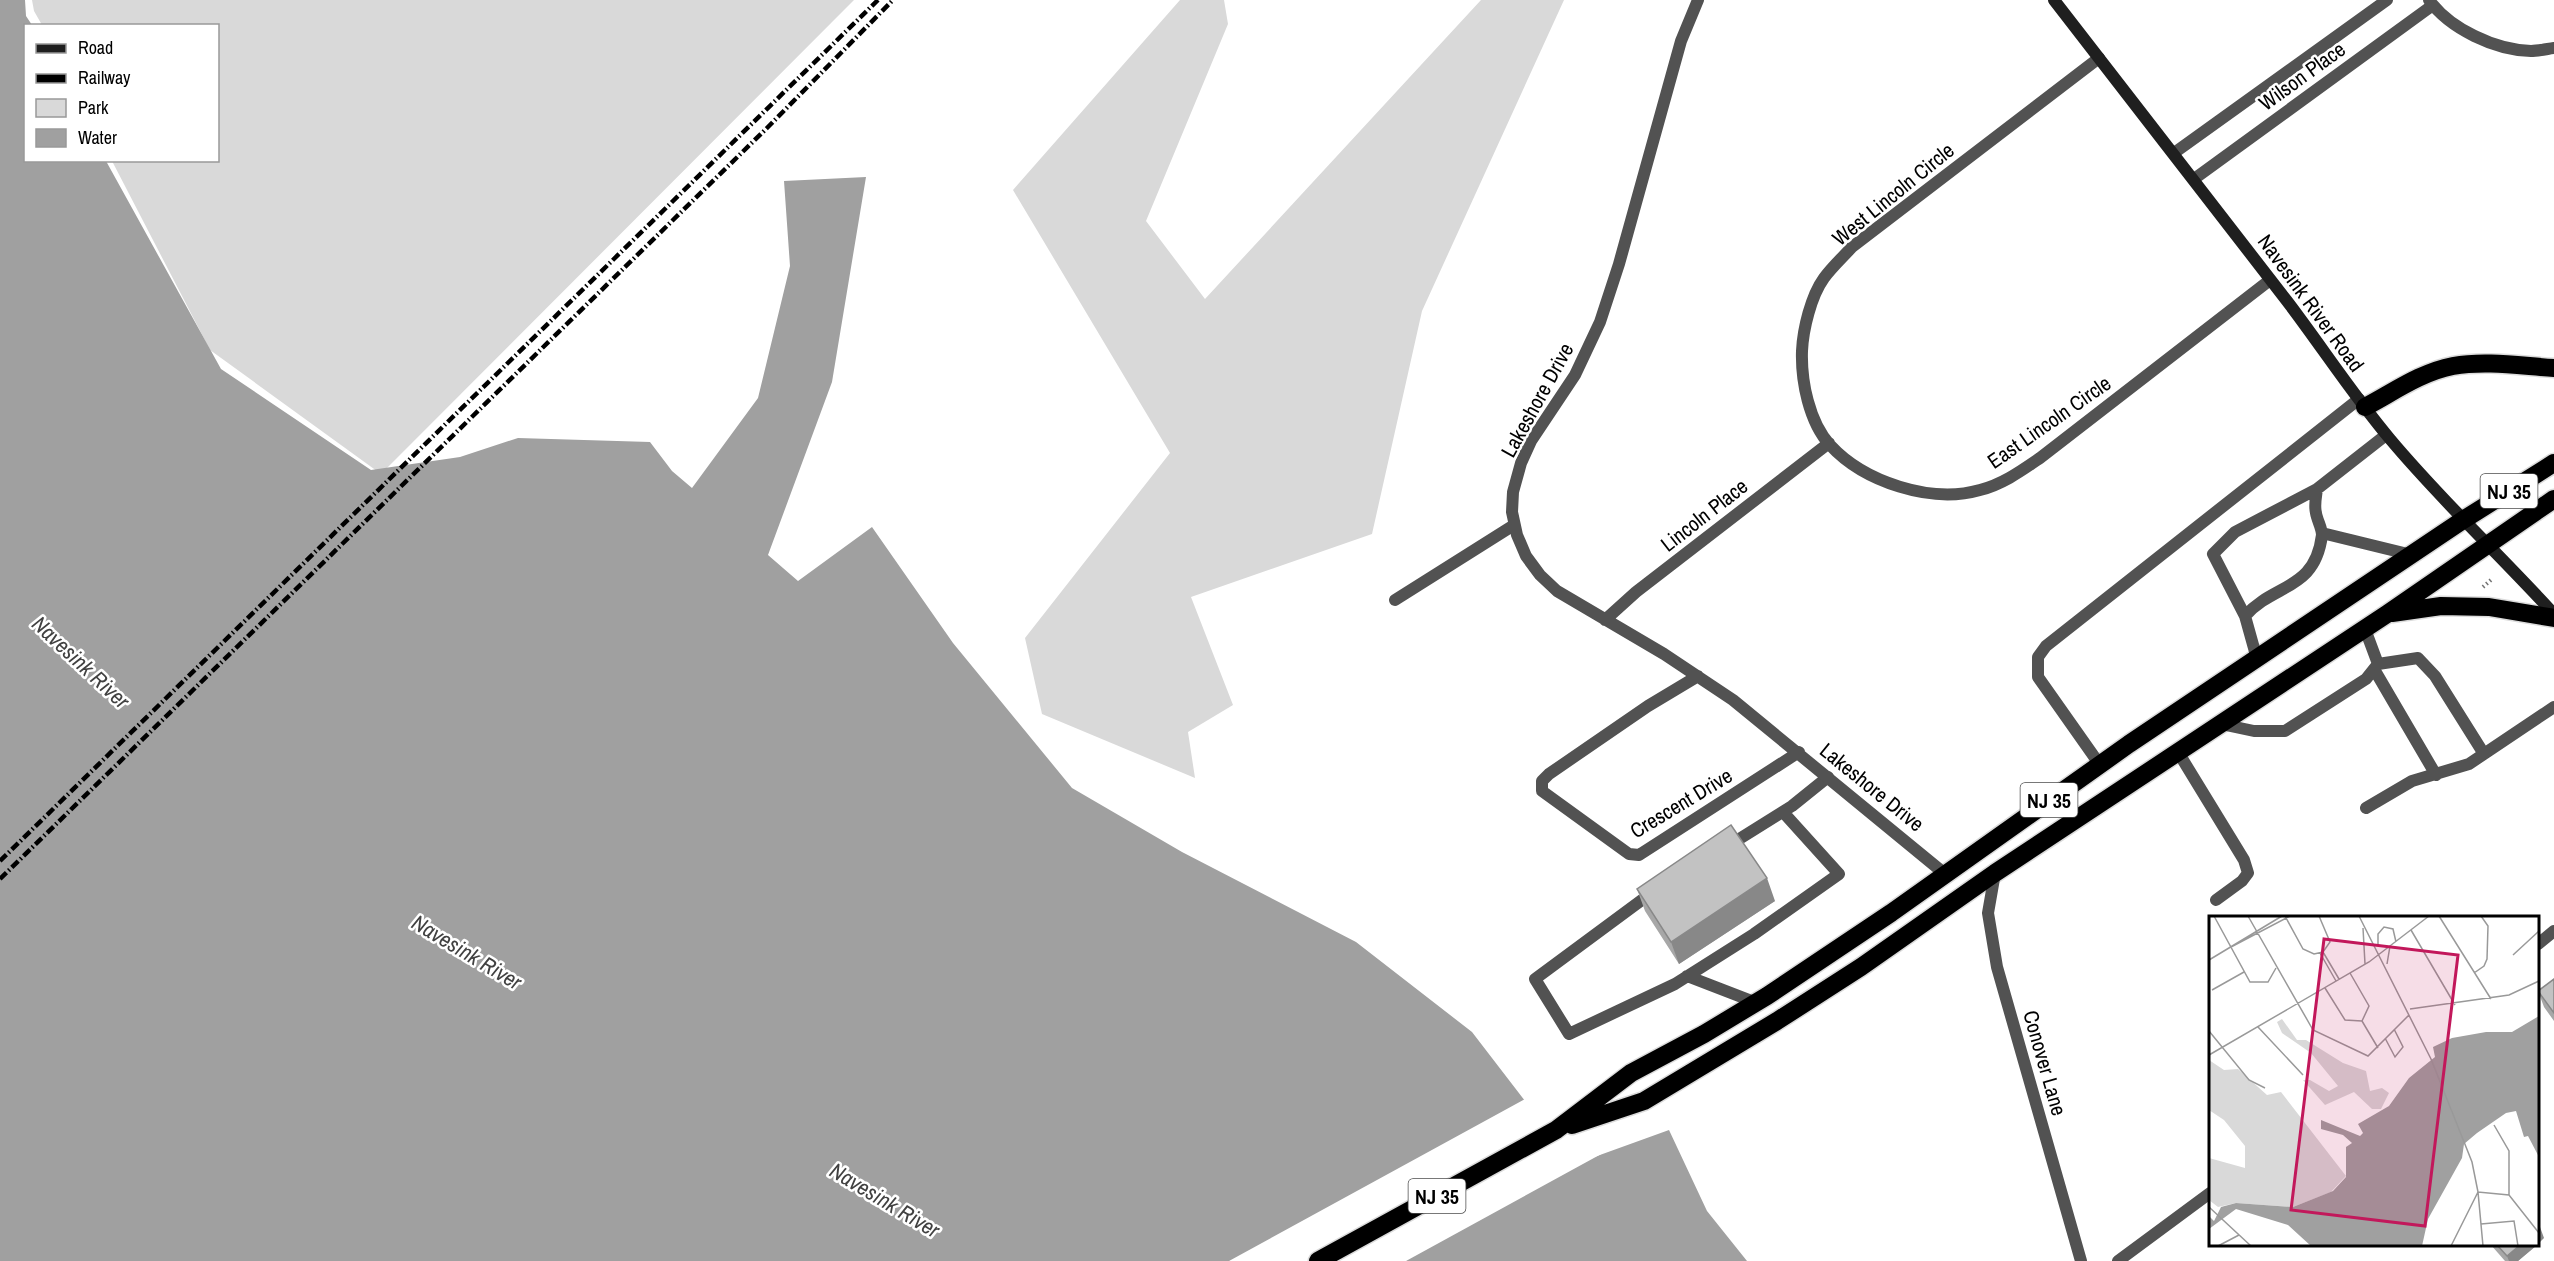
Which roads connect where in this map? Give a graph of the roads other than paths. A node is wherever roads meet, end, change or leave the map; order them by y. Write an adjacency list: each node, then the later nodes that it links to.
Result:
1 (1698, 0): 18 (street, Lakeshore Drive)
2 (2054, 0): 6 (main road, Navesink River Road)
3 (2387, 0): 7 (street, Wilson Place)
4 (2431, 3): 5 (street); 8 (street, Wilson Place)
5 (2554, 48)
6 (2099, 58): 7 (main road, Navesink River Road); 13 (street, West Lincoln Circle)
7 (2174, 153): 8 (main road, Navesink River Road)
8 (2194, 179): 9 (main road, Navesink River Road)
9 (2270, 280): 11 (main road, Navesink River Road); 13 (street, East Lincoln Circle)
10 (2554, 368): 11 (highway)
11 (2362, 403): 12 (main road, Navesink River Road); 37 (street)
12 (2386, 435): 15 (street); 17 (main road, Navesink River Road)
13 (1829, 443): 27 (street, Lincoln Place)
14 (2554, 463): 17 (highway, NJ 35)
15 (2317, 489): 19 (street); 25 (street)
16 (2551, 502): 20 (highway, NJ 35)
17 (2463, 520): 20 (main road, Navesink River Road); 21 (highway, NJ 35)
18 (1514, 525): 22 (street); 27 (street, Lakeshore Drive)
19 (2322, 533): 21 (street); 25 (street)
20 (2488, 544): 23 (highway, NJ 35); 24 (main road, Navesink River Road)
21 (2412, 555): 29 (highway, NJ 35)
22 (1395, 600)
23 (2387, 614): 26 (highway); 28 (highway, NJ 35)
24 (2554, 614)
25 (2245, 616): 29 (street)
26 (2554, 618)
27 (1605, 620): 31 (street, Lakeshore Drive)
28 (2365, 629): 30 (street); 33 (highway, NJ 35)
29 (2257, 659): 37 (highway, NJ 35)
30 (2376, 666): 33 (street); 36 (street); 38 (street)
31 (1698, 676): 34 (street, Lakeshore Drive); 34 (street, Crescent Drive)
32 (2554, 707): 36 (street)
33 (2221, 724): 35 (highway, NJ 35)
34 (1798, 752): 39 (street, Lakeshore Drive)
35 (2178, 752): 43 (highway, NJ 35); 46 (street)
36 (2484, 754): 38 (street)
37 (2100, 765): 44 (highway, NJ 35)
38 (2436, 775): 40 (street)
39 (1828, 777): 41 (street); 44 (street, Lakeshore Drive)
40 (2366, 808)
41 (1783, 812): 42 (street); 49 (street)
42 (1712, 855)
43 (1995, 873): 51 (highway, NJ 35); 54 (street, Conover Lane)
44 (1945, 874): 50 (highway, NJ 35)
45 (1661, 886): 49 (street)
46 (2216, 900)
47 (2554, 931): 48 (street)
48 (2539, 943)
49 (1687, 976): 50 (street)
50 (1756, 1003): 51 (highway, NJ 35)
51 (1556, 1130): 53 (highway, NJ 35)
52 (2209, 1194): 55 (street)
53 (1318, 1261)
54 (2080, 1261)
55 (2118, 1261)

